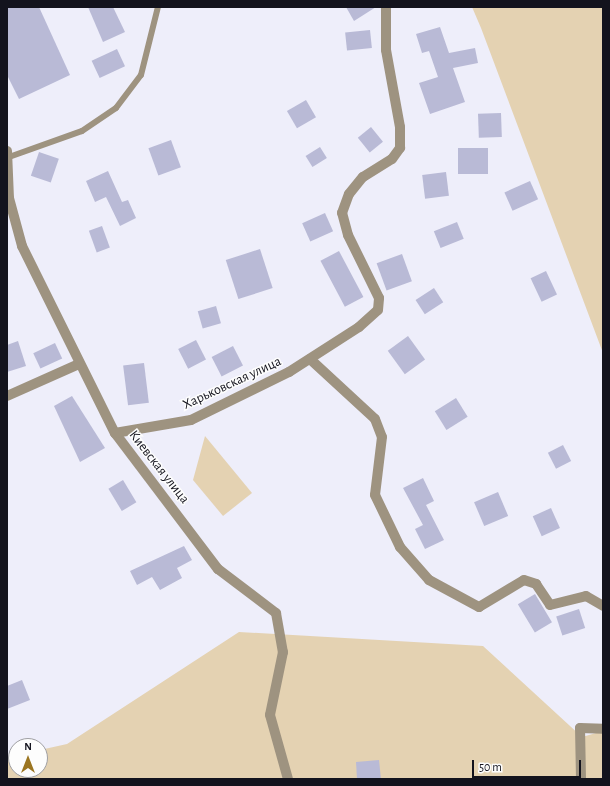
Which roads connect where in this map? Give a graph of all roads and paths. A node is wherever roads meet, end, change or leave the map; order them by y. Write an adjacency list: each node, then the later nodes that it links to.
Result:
1 (158, 7): 3 (lane)
2 (386, 7): 4 (street, Харьковская улица)
3 (8, 154): 5 (street, Киевская улица)
4 (310, 359): 7 (street, Харьковская улица); 8 (street)
5 (79, 364): 6 (street); 7 (street, Киевская улица)
6 (7, 396)
7 (115, 433): 10 (street, Киевская улица)
8 (603, 606)
9 (603, 729): 11 (street)
10 (288, 779)
11 (581, 779)

